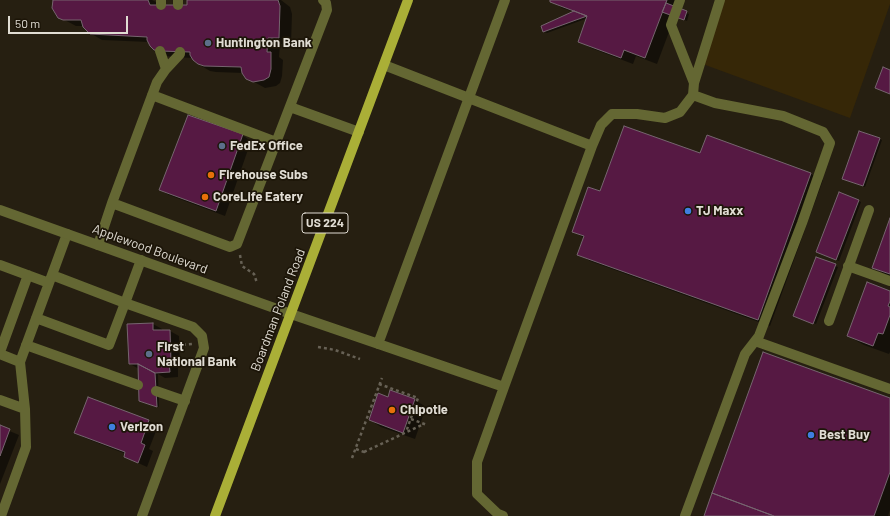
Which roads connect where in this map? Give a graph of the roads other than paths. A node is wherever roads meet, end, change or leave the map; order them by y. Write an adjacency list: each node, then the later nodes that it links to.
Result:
1 (322, 0): 14 (street)
2 (408, 0): 8 (main road, Boardman Poland Road / US 224)
3 (505, 0): 13 (street)
4 (680, 0): 10 (street)
5 (720, 0): 10 (street)
6 (160, 51): 9 (street)
7 (180, 52): 9 (street)
8 (384, 65): 13 (street); 15 (main road, Boardman Poland Road / US 224)
9 (166, 69): 12 (street)
10 (694, 83): 11 (street)
11 (694, 95): 17 (street); 33 (street)
12 (152, 96): 16 (street); 18 (street)
13 (469, 98): 17 (street); 34 (street)
14 (290, 107): 15 (street); 16 (street)
15 (359, 132): 30 (main road, Boardman Poland Road / US 224)
16 (276, 142): 18 (street)
17 (592, 146): 39 (street)
18 (112, 203): 22 (street)
19 (0, 210): 21 (street, Applewood Boulevard)
20 (869, 210): 25 (street)
21 (67, 234): 22 (street, Applewood Boulevard); 27 (street)
22 (98, 244): 23 (street, Applewood Boulevard)
23 (141, 260): 29 (street); 30 (street, Applewood Boulevard)
24 (0, 265): 26 (street)
25 (848, 266): 28 (street); 32 (street)
26 (28, 275): 27 (street); 36 (street)
27 (50, 279): 29 (street); 31 (street)
28 (890, 281)
29 (125, 303): 31 (street); 43 (street)
30 (291, 314): 34 (street, Applewood Boulevard); 47 (main road, Boardman Poland Road / US 224)
31 (36, 318): 35 (street)
32 (829, 321)
33 (755, 341): 40 (street); 49 (street)
34 (378, 344): 39 (street, Applewood Boulevard)
35 (26, 345): 37 (street); 38 (street)
36 (1, 349): 37 (street)
37 (20, 362): 44 (street)
38 (138, 385)
39 (504, 388): 48 (street)
40 (890, 389)
41 (156, 391): 43 (street)
42 (0, 400): 44 (street)
43 (185, 401): 46 (street)
44 (25, 409): 45 (street)
45 (1, 516)
46 (142, 516)
47 (215, 516)
48 (503, 516)
49 (685, 516)

